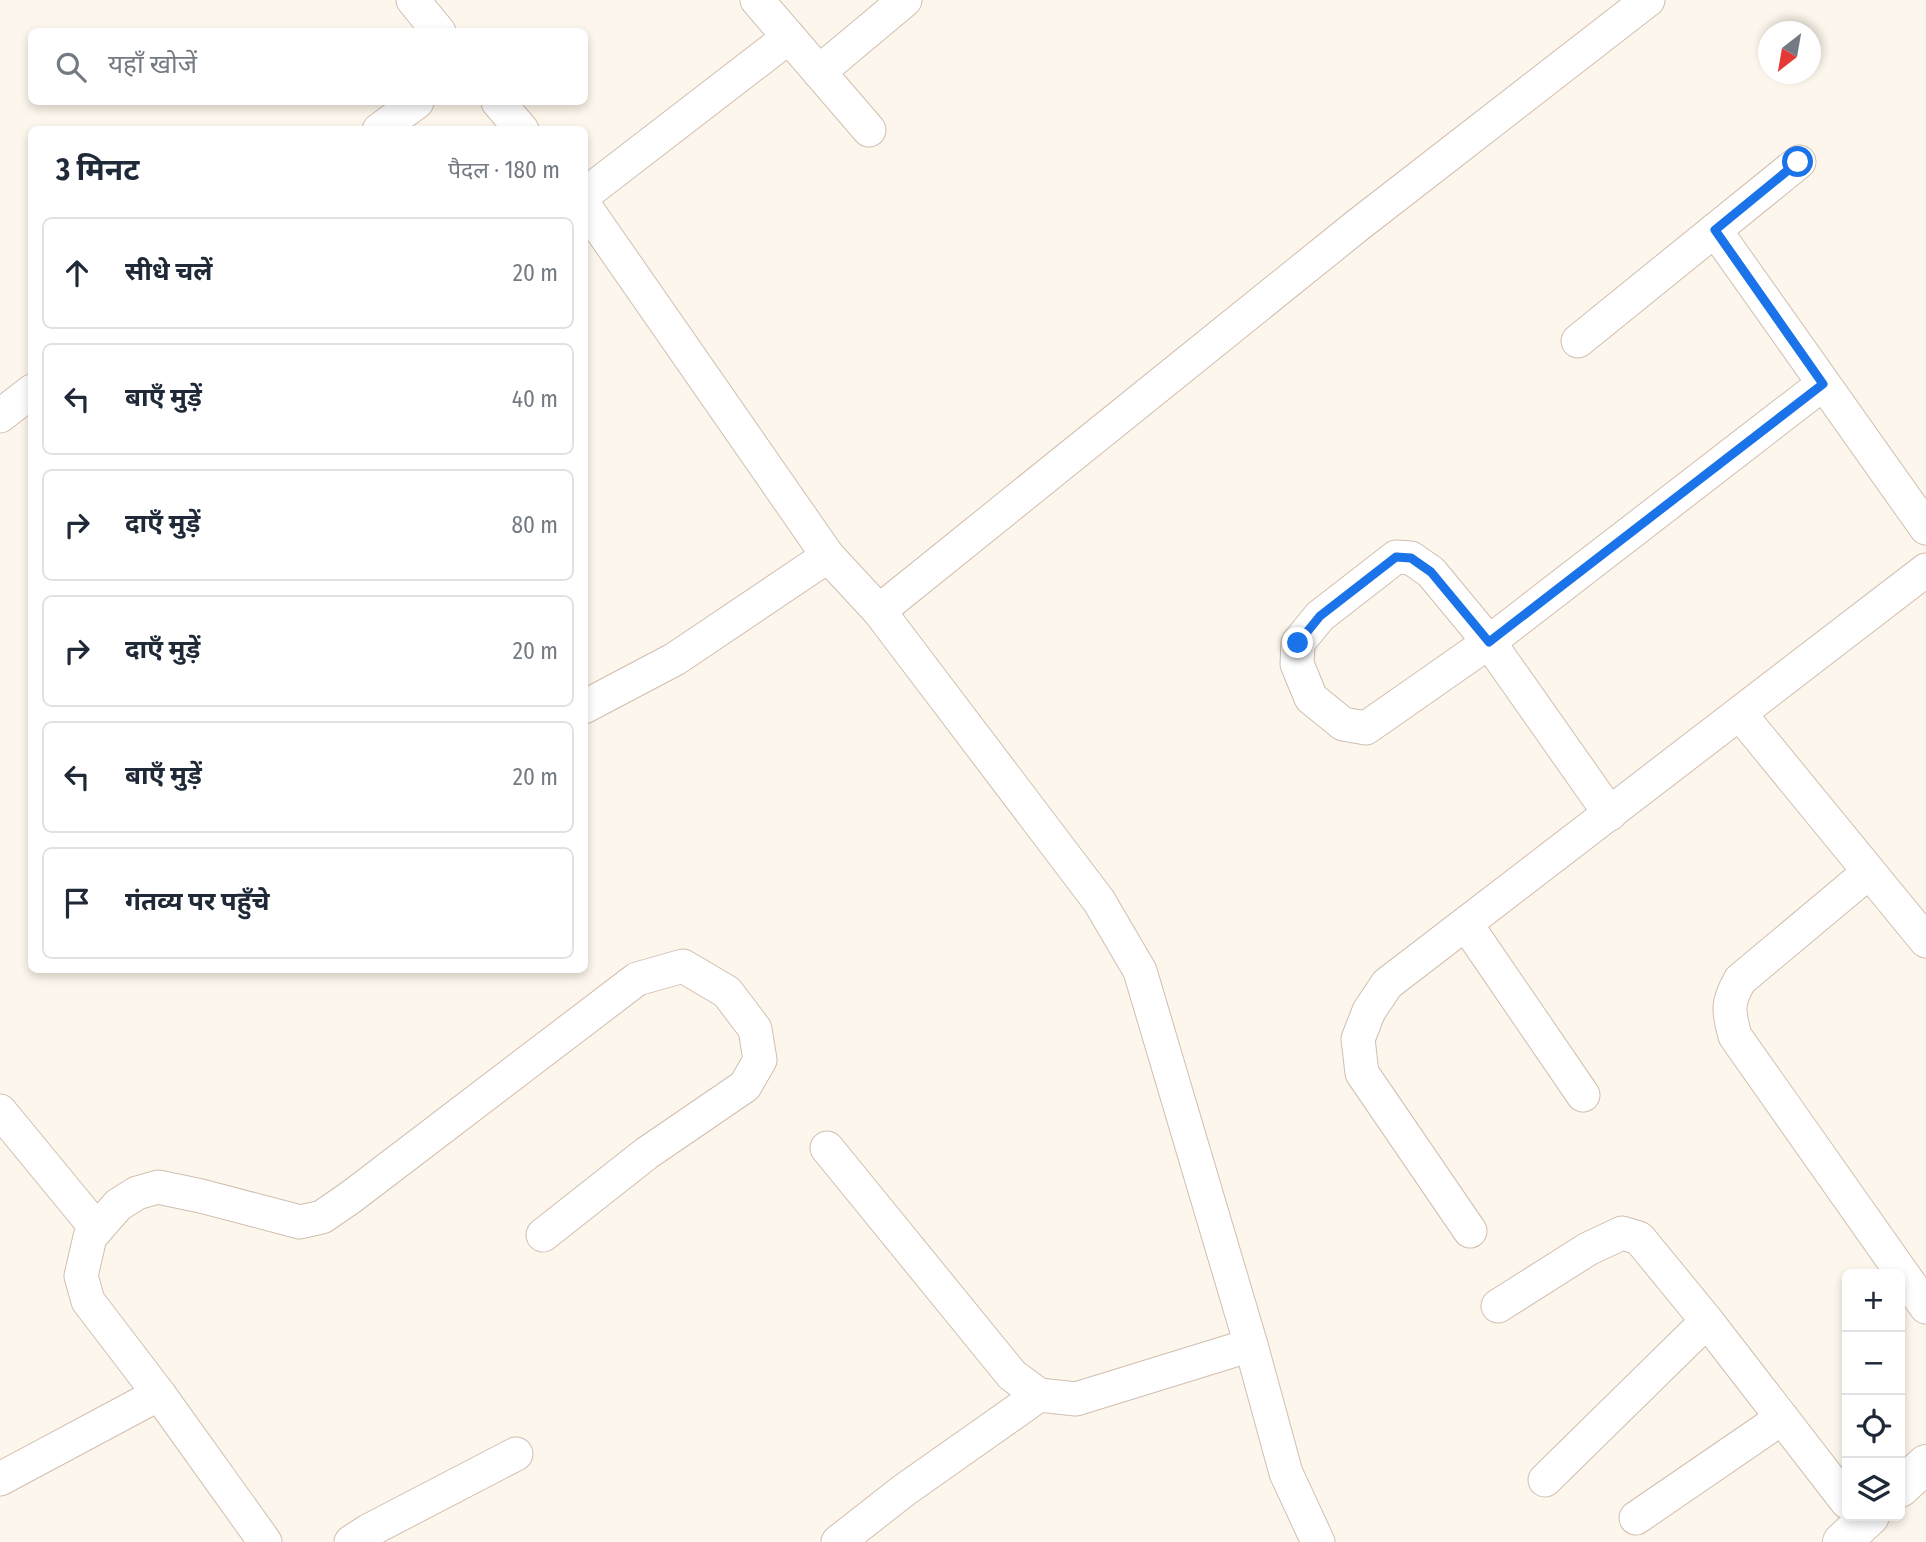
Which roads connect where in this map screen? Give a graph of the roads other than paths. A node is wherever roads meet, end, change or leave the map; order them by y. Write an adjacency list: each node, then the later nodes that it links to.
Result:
1 (413, 0): 6 (street)
2 (757, 0): 7 (street)
3 (905, 0): 8 (street)
4 (1648, 0): 5 (street)
5 (1608, 13): 25 (street)
6 (436, 28)
7 (789, 37): 8 (street); 15 (street)
8 (819, 72): 13 (street)
9 (413, 105): 11 (street)
10 (501, 105): 12 (street)
11 (384, 126)
12 (519, 126)
13 (869, 130)
14 (1798, 162): 17 (street)
15 (588, 192)
16 (588, 211): 23 (street)
17 (1715, 230): 18 (street); 19 (street)
18 (1578, 341)
19 (1823, 384): 22 (street); 26 (street)
20 (28, 394): 21 (street)
21 (0, 415)
22 (1926, 528)
23 (828, 556): 25 (street); 27 (street)
24 (1926, 570): 28 (street)
25 (879, 611): 42 (street)
26 (1489, 642): 26 (street); 29 (street)
27 (588, 705)
28 (1741, 714): 29 (street); 30 (street)
29 (1610, 814): 31 (street)
30 (1869, 872): 32 (street); 40 (street)
31 (1465, 924): 33 (street); 37 (street)
32 (1926, 941)
33 (1583, 1096)
34 (0, 1111): 36 (street)
35 (827, 1149): 44 (street)
36 (97, 1229): 38 (street); 43 (street)
37 (1470, 1231)
38 (542, 1235)
39 (1498, 1306): 41 (street)
40 (1926, 1307)
41 (1707, 1321): 45 (street); 49 (street)
42 (1251, 1345): 44 (street); 56 (street)
43 (159, 1394): 48 (street); 53 (street)
44 (1039, 1395): 55 (street)
45 (1782, 1418): 51 (street); 52 (street)
46 (516, 1454): 54 (street)
47 (1926, 1464): 50 (street)
48 (0, 1479)
49 (1545, 1480)
50 (1905, 1483)
51 (1842, 1500)
52 (1636, 1518)
53 (265, 1542)
54 (351, 1542)
55 (838, 1542)
56 (1318, 1542)

